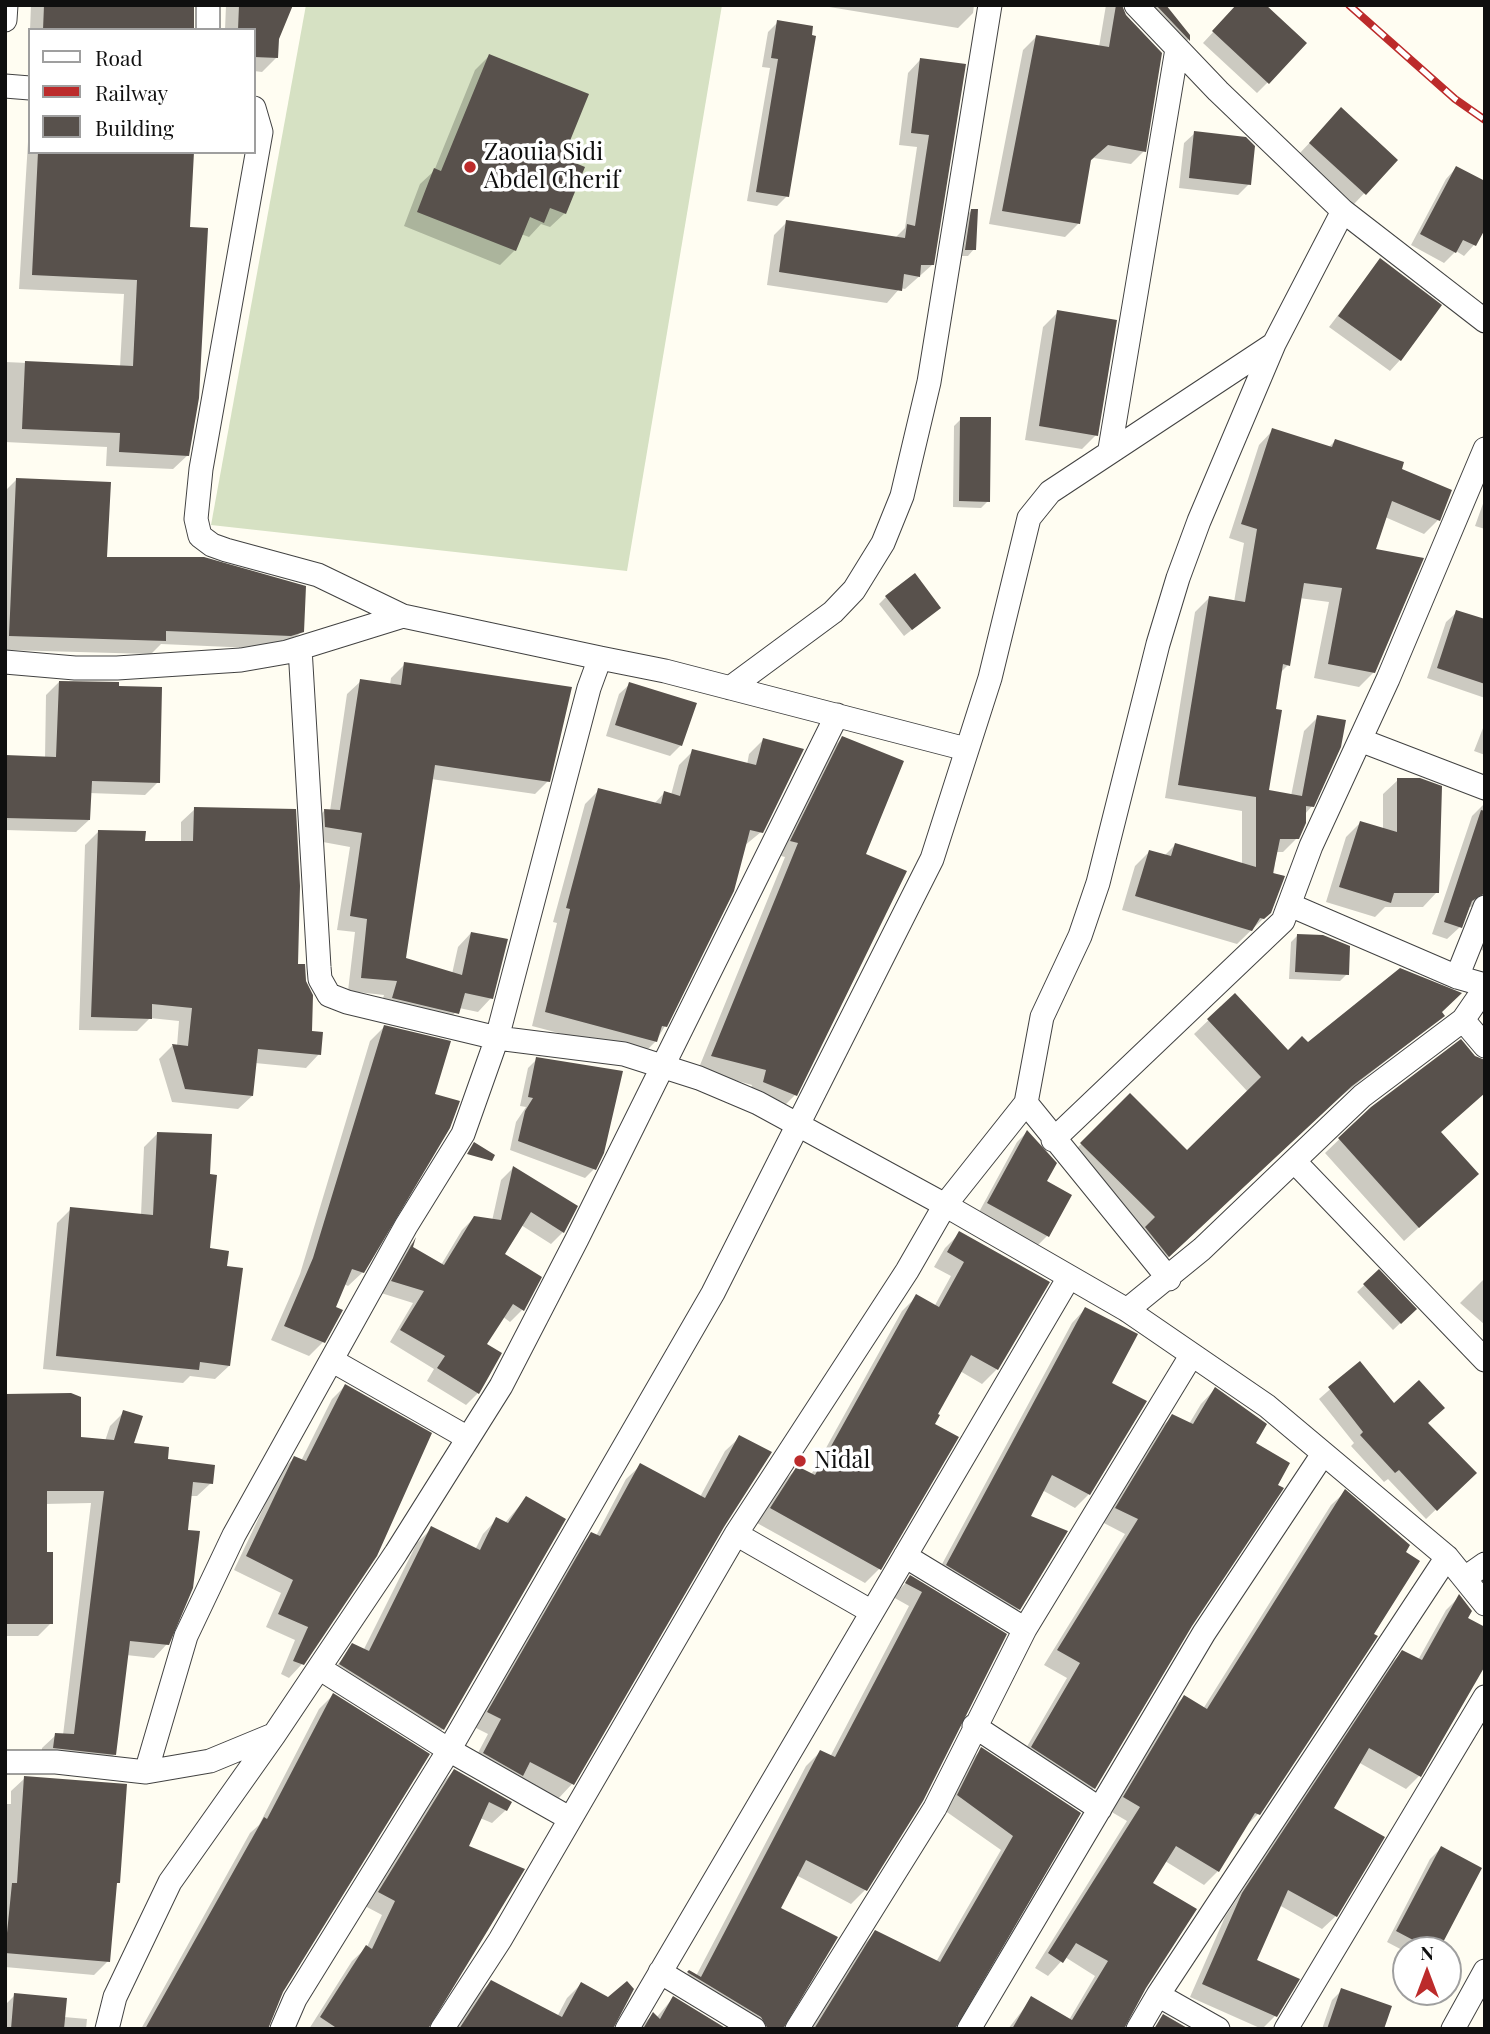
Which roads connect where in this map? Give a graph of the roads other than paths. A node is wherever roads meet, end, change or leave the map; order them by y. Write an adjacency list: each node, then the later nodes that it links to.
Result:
1 (6, 5): 5 (street)
2 (208, 5): 6 (street)
3 (990, 5): 20 (street)
4 (1136, 5): 7 (street)
5 (5, 20)
6 (208, 28)
7 (1177, 49): 11 (street); 14 (street)
8 (5, 86): 9 (street)
9 (28, 88)
10 (256, 115): 16 (street)
11 (1343, 211): 12 (street); 13 (street)
12 (1485, 321)
13 (1274, 344): 14 (street); 33 (street)
14 (1111, 449): 23 (street)
15 (1485, 449): 22 (street)
16 (403, 616): 17 (street); 18 (street)
17 (300, 648): 19 (street); 30 (street)
18 (600, 657): 20 (street); 30 (street)
19 (5, 662)
20 (730, 688): 21 (street)
21 (837, 715): 23 (street); 32 (street)
22 (1360, 740): 24 (street); 25 (street)
23 (966, 749): 34 (street)
24 (1485, 788)
25 (1290, 905): 27 (street); 35 (street)
26 (1485, 907): 27 (street)
27 (1457, 976): 28 (street)
28 (1485, 986): 29 (street)
29 (1463, 1020): 31 (street); 36 (street)
30 (498, 1038): 32 (street); 43 (street)
31 (1485, 1046)
32 (661, 1066): 34 (street); 44 (street)
33 (1026, 1103): 35 (street); 37 (street)
34 (799, 1127): 37 (street); 58 (street)
35 (1053, 1140): 39 (street)
36 (1294, 1161): 39 (street); 42 (street)
37 (945, 1205): 38 (street); 46 (street)
38 (1068, 1279): 40 (street); 47 (street)
39 (1168, 1279): 40 (street)
40 (1127, 1310): 41 (street)
41 (1191, 1356): 45 (street); 53 (street)
42 (1485, 1360)
43 (333, 1361): 44 (street); 60 (street)
44 (468, 1438): 54 (street)
45 (1324, 1454): 48 (street); 61 (street)
46 (736, 1534): 52 (street); 62 (street)
47 (905, 1556): 52 (street); 53 (street)
48 (1447, 1556): 50 (street); 65 (street)
49 (1485, 1564): 50 (street)
50 (1465, 1578): 51 (street)
51 (1485, 1604)
52 (872, 1612): 64 (street)
53 (1025, 1629): 56 (street)
54 (318, 1668): 57 (street); 58 (street)
55 (1485, 1697): 75 (street)
56 (974, 1726): 61 (street); 71 (street)
57 (274, 1735): 60 (street); 66 (street)
58 (449, 1750): 62 (street); 67 (street)
59 (5, 1762): 60 (street)
60 (146, 1772)
61 (1100, 1809): 72 (street)
62 (569, 1818): 68 (street)
63 (1485, 1971): 76 (street)
64 (660, 1972): 69 (street); 70 (street)
65 (1158, 1995): 73 (street); 74 (street)
66 (107, 2029)
67 (282, 2029)
68 (442, 2029)
69 (626, 2029)
70 (754, 2029)
71 (797, 2029)
72 (969, 2029)
73 (1138, 2029)
74 (1218, 2029)
75 (1286, 2029)
76 (1453, 2029)

